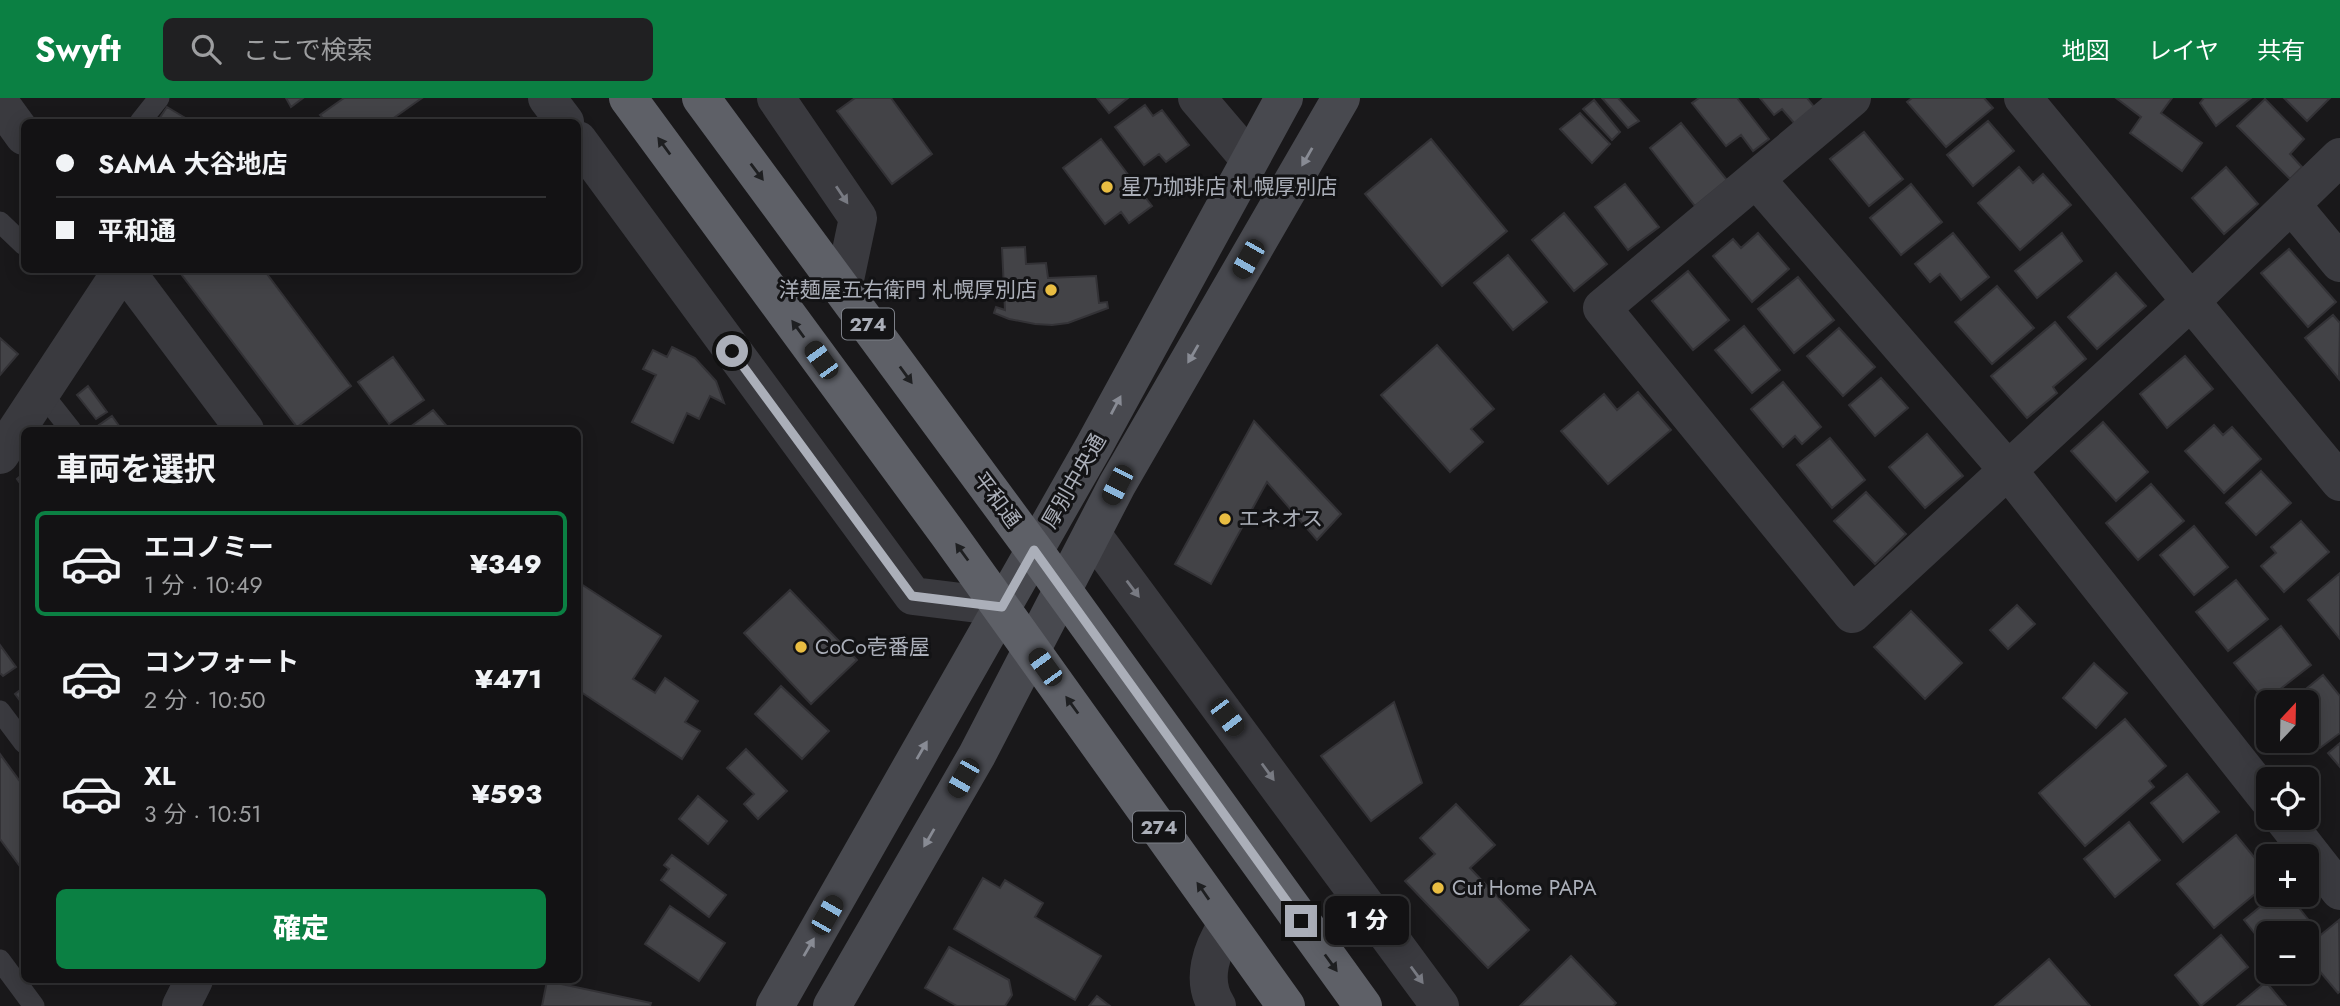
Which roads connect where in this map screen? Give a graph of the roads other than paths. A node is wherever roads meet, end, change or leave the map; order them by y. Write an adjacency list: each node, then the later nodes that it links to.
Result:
1 (159, 98): 12 (lane)
2 (547, 98): 13 (street)
3 (628, 98): 36 (highway, 274, one-way to 3)
4 (701, 98): 25 (highway, 平和通 / 274, one-way to 25)
5 (1197, 98): 17 (street)
6 (1284, 98): 17 (main road, 厚別中央通)
7 (1341, 98): 33 (main road, 厚別中央通, one-way to 33)
8 (1852, 98): 18 (street)
9 (2023, 98): 26 (street)
10 (786, 102): 25 (street, one-way to 25)
11 (0, 103): 14 (street)
12 (142, 119)
13 (563, 119)
14 (21, 132)
15 (581, 144): 36 (street)
16 (2340, 157): 19 (street)
17 (1249, 159): 34 (main road, 厚別中央通, one-way to 17)
18 (1756, 178): 31 (street); 31 (street)
19 (2291, 204): 22 (street); 26 (street)
20 (0, 222): 21 (lane)
21 (21, 241)
22 (2340, 263)
23 (122, 273): 27 (street)
24 (126, 273): 29 (street)
25 (843, 289): 34 (highway, 平和通 / 274, one-way to 34)
26 (2190, 302): 31 (street); 32 (street)
27 (41, 392): 28 (lane); 30 (street)
28 (69, 427)
29 (243, 427)
30 (0, 454)
31 (2007, 469): 40 (street)
32 (2340, 482)
33 (1092, 534): 35 (main road, 厚別中央通); 53 (street, one-way to 53)
34 (1034, 550): 35 (highway, 平和通 / 274); 36 (main road, 厚別中央通)
35 (1062, 589): 37 (main road, 厚別中央通); 52 (highway, 平和通 / 274, one-way to 52)
36 (1002, 607): 37 (highway, 274); 48 (main road, 厚別中央通, one-way to 36)
37 (1031, 648): 43 (highway, 274, one-way to 37); 49 (main road, 厚別中央通, one-way to 49)
38 (0, 711): 39 (lane)
39 (21, 739)
40 (2256, 784)
41 (2292, 830): 42 (street)
42 (2340, 891)
43 (1227, 925): 50 (street); 51 (highway, 274)
44 (0, 960): 46 (lane)
45 (192, 983): 47 (street)
46 (34, 1006)
47 (181, 1006)
48 (775, 1006)
49 (832, 1006)
50 (1217, 1006)
51 (1286, 1006)
52 (1363, 1006)
53 (1440, 1006)

